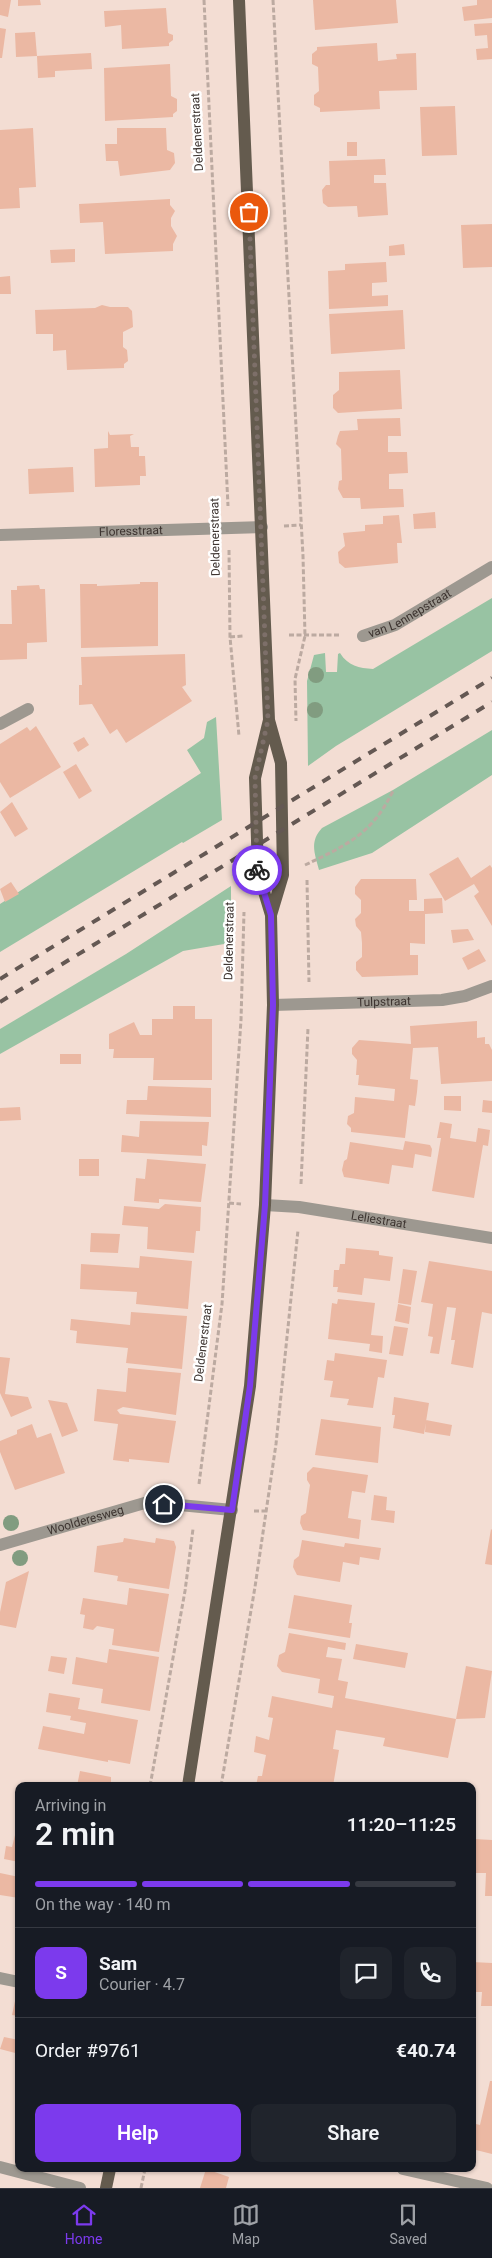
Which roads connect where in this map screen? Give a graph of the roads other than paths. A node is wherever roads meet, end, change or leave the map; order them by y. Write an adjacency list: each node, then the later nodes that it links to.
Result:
1 (239, 0): 2 (main road)
2 (262, 527): 3 (street, Floresstraat); 7 (main road)
3 (0, 535)
4 (492, 567): 5 (street, van Lennepstraat)
5 (364, 636)
6 (28, 708): 8 (street)
7 (268, 720): 9 (main road); 9 (main road)
8 (0, 724)
9 (271, 915): 11 (main road)
10 (492, 986): 11 (street, Tulpstraat)
11 (273, 1005): 12 (main road)
12 (265, 1205): 13 (street, Leliestraat); 14 (main road)
13 (492, 1238)
14 (232, 1510): 15 (street, Woolderesweg); 16 (main road)
15 (0, 1545)
16 (189, 1782)
17 (0, 1978): 18 (street)
18 (15, 1981)
19 (0, 2167): 20 (street)
20 (15, 2171)
21 (19, 2172): 24 (street)
22 (109, 2172): 25 (main road)
23 (416, 2172): 26 (street)
24 (80, 2188)
25 (106, 2188)
26 (487, 2188)

